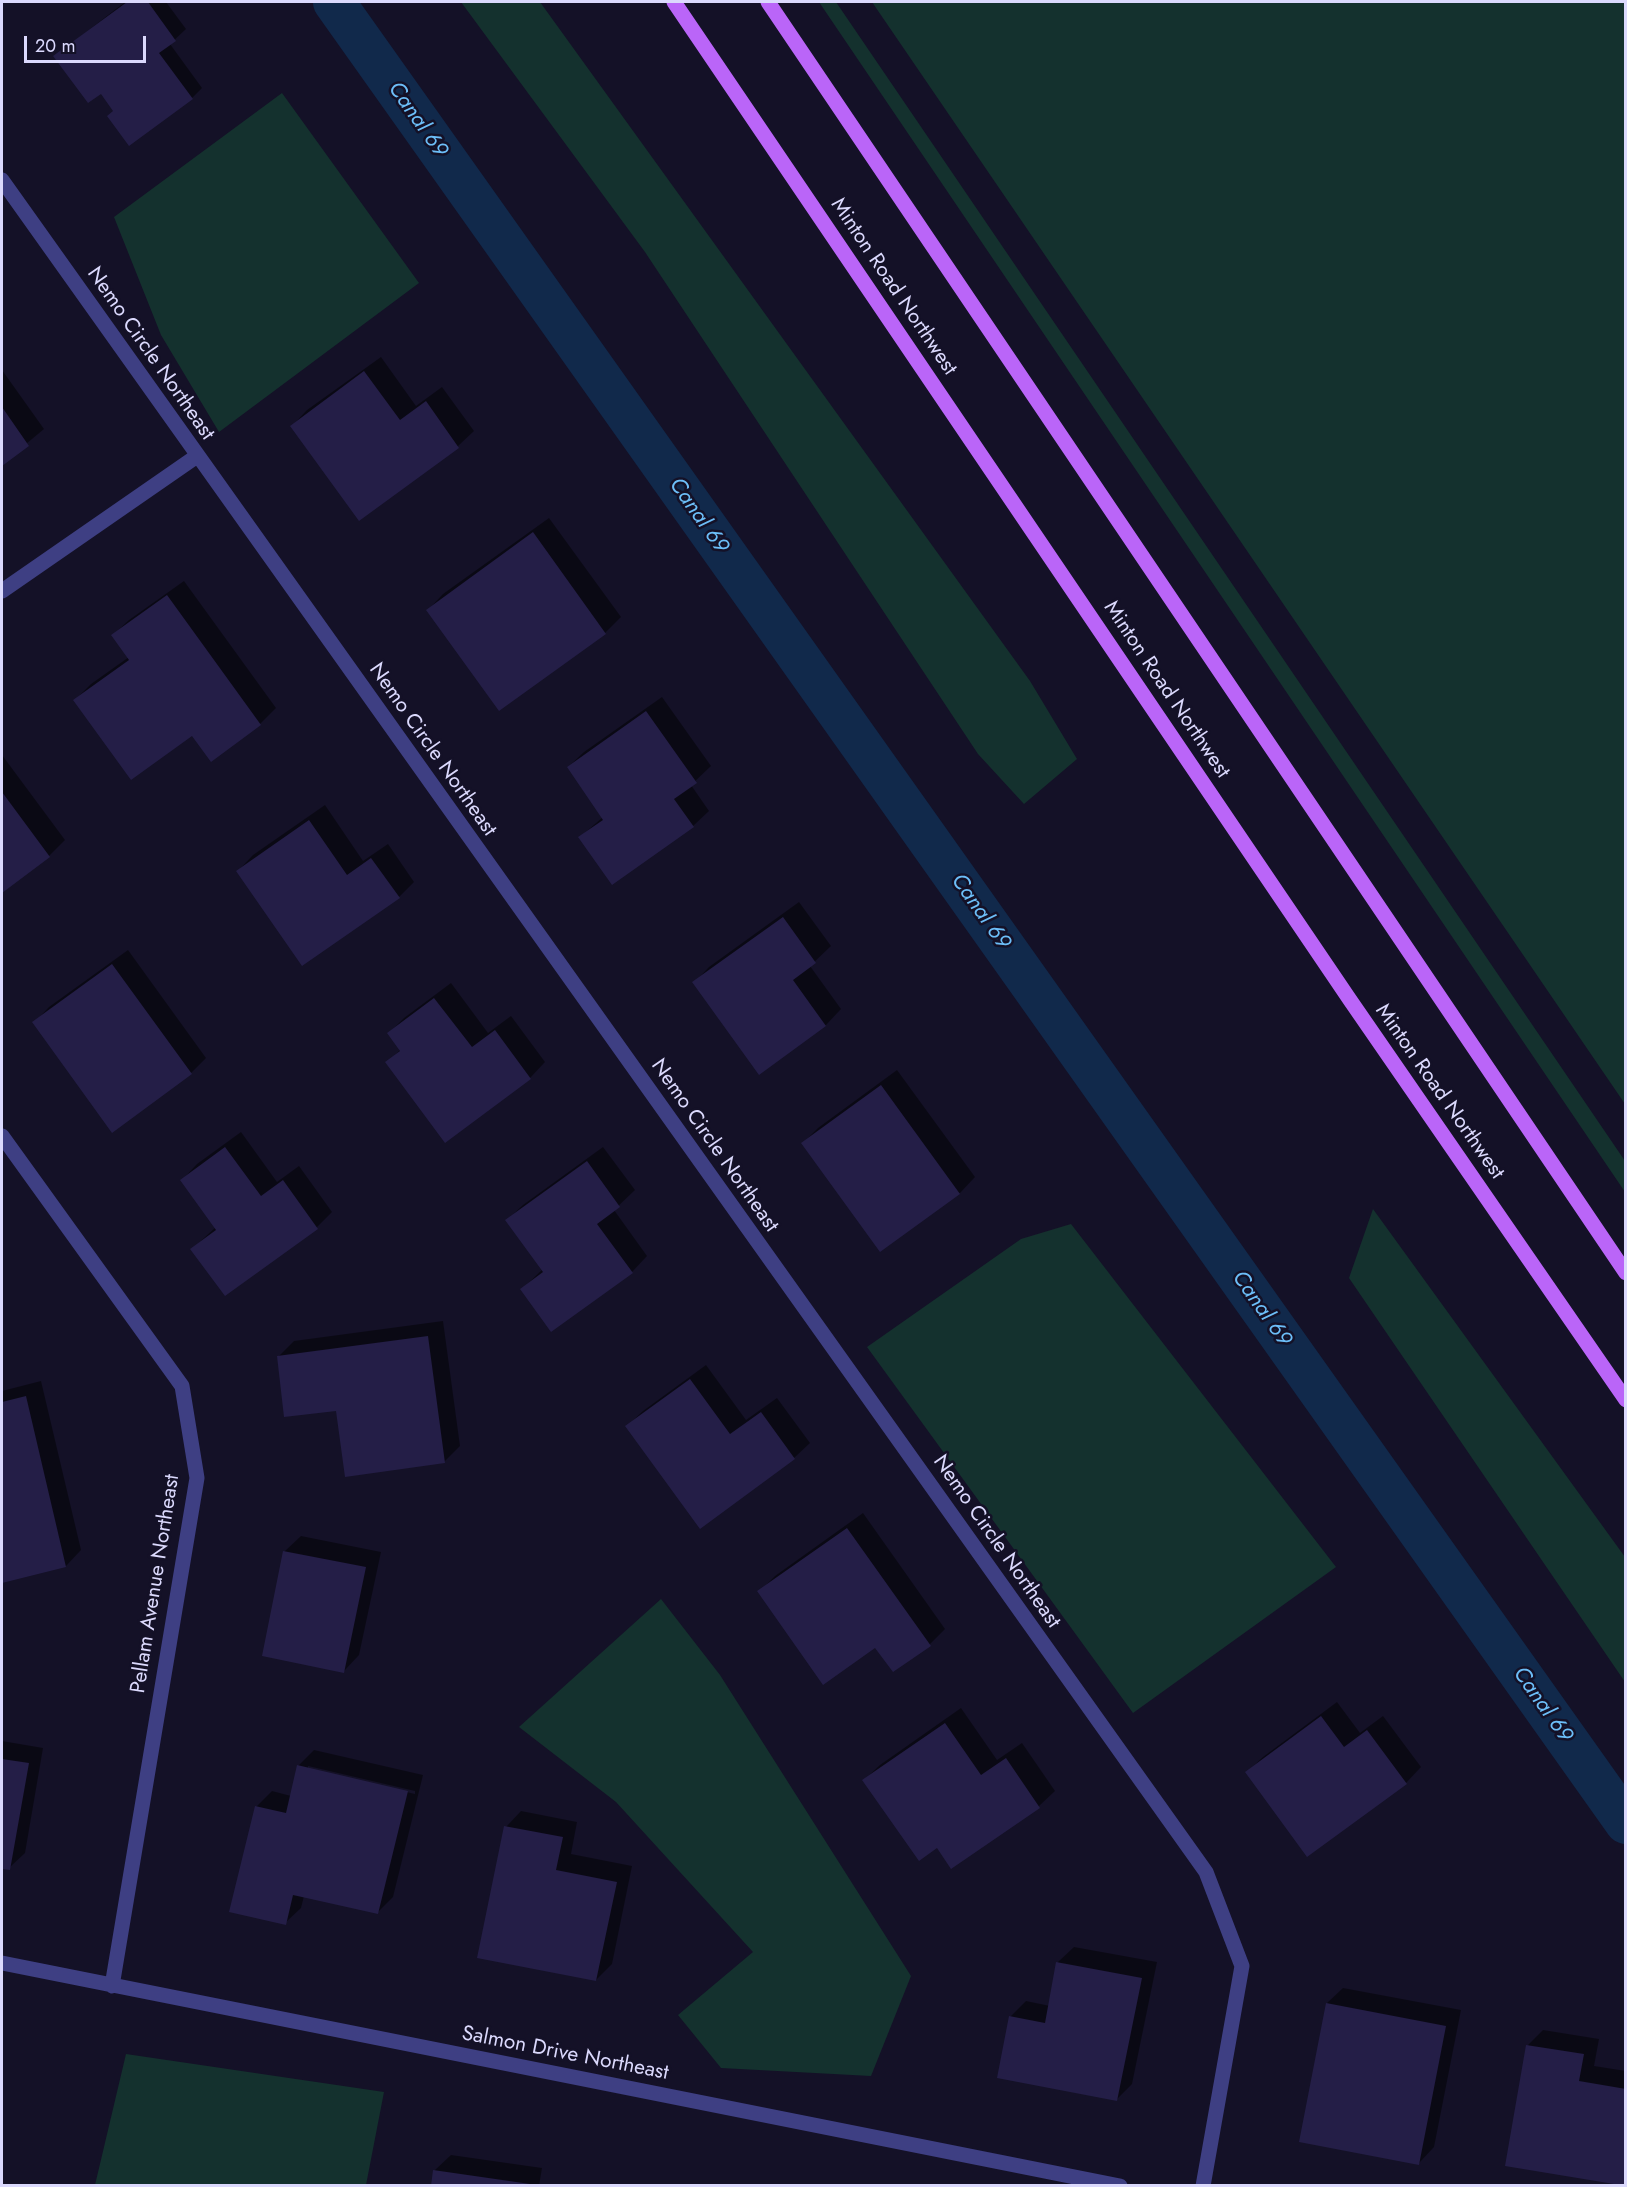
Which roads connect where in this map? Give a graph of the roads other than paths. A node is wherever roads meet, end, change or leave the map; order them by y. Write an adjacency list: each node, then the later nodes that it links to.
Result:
1 (674, 2): 8 (main road, Minton Road Northwest)
2 (768, 2): 7 (main road)
3 (2, 180): 4 (street, Nemo Circle Northeast)
4 (197, 456): 5 (street); 12 (street, Nemo Circle Northeast)
5 (2, 591)
6 (2, 1136): 10 (street, Pellam Avenue Northeast)
7 (1626, 1273)
8 (1626, 1400)
9 (2, 1963): 10 (street, Salmon Drive Northeast)
10 (111, 1986): 11 (street, Salmon Drive Northeast)
11 (1120, 2186)
12 (1203, 2186)

